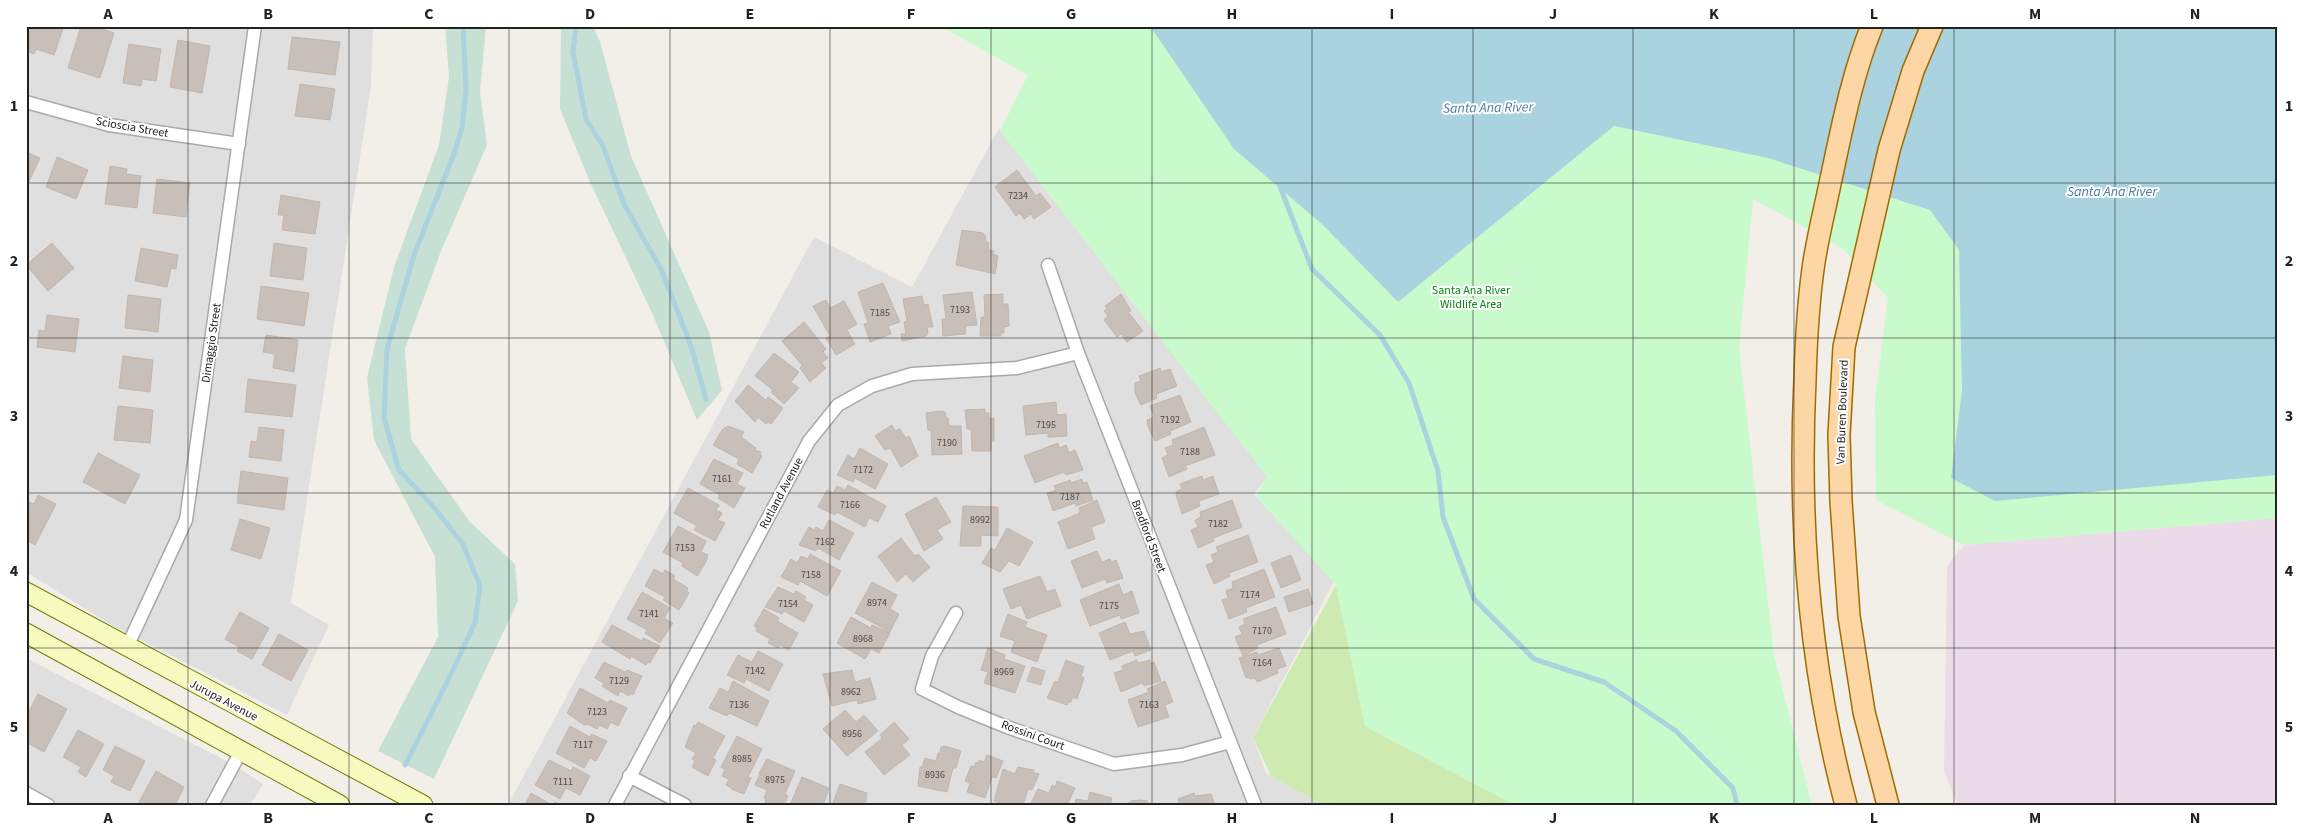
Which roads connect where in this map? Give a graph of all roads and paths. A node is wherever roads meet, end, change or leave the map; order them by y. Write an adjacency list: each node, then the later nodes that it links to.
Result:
1 (255, 26): 5 (street, Dimaggio Street)
2 (1872, 26): 23 (main road)
3 (1932, 26): 24 (main road, Van Buren Boulevard)
4 (26, 102): 5 (street, Scioscia Street)
5 (240, 144): 11 (street, Dimaggio Street)
6 (1048, 265): 7 (street, Bradford Street)
7 (1078, 353): 12 (street, Bradford Street); 14 (street, Rutland Avenue)
8 (26, 592): 11 (main road, Jurupa Avenue)
9 (956, 613): 12 (street, Rossini Court)
10 (26, 633): 13 (main road)
11 (127, 647): 19 (main road, Jurupa Avenue)
12 (1230, 742): 22 (street, Bradford Street)
13 (241, 751): 17 (street); 18 (main road)
14 (629, 776): 20 (street, Rutland Avenue); 21 (street)
15 (26, 793): 16 (street)
16 (48, 805)
17 (212, 805)
18 (340, 805)
19 (424, 805)
20 (615, 805)
21 (686, 805)
22 (1255, 805)
23 (1846, 805)
24 (1888, 805)

